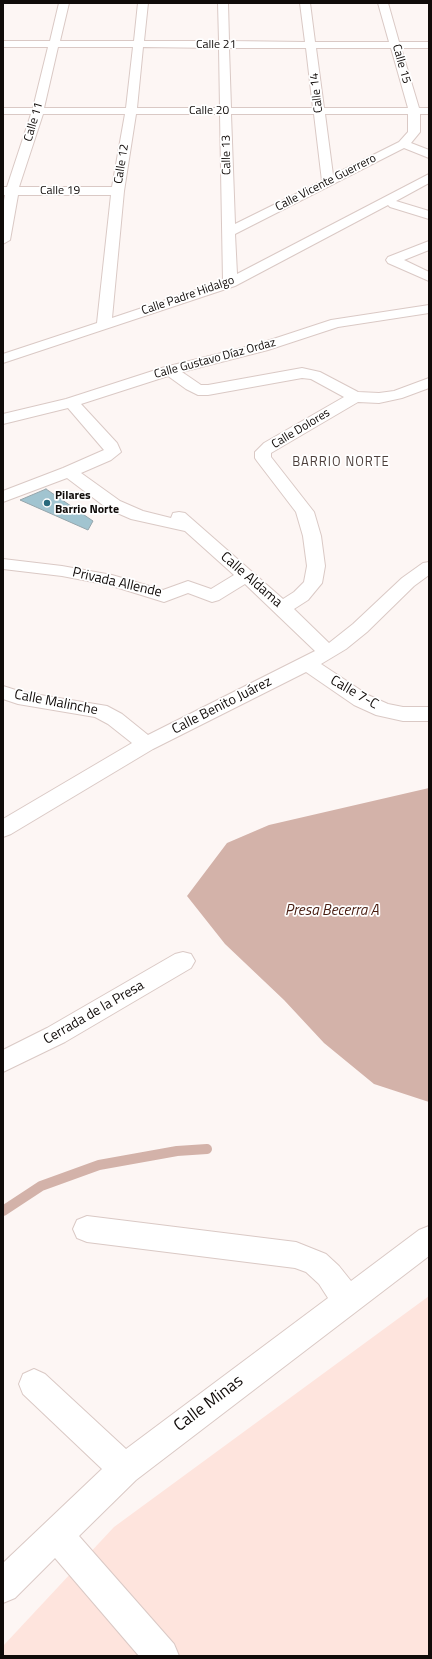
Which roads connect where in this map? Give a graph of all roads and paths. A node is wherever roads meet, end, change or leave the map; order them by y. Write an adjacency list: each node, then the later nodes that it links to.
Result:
1 (64, 3): 7 (street, Calle 11)
2 (143, 3): 9 (street, Calle 12)
3 (223, 3): 10 (street, Calle 13)
4 (305, 3): 8 (street, Calle 14)
5 (383, 3): 11 (street, Calle 15)
6 (3, 44): 7 (street, Calle 21)
7 (53, 44): 9 (street, Calle 21); 16 (street, Calle 11)
8 (312, 44): 10 (street, Calle 21); 11 (street, Calle 21); 14 (street, Calle 14)
9 (138, 45): 10 (street, Calle 21); 13 (street, Calle 12)
10 (225, 45): 17 (street, Calle 13)
11 (395, 45): 12 (street, Calle 21); 18 (street, Calle 15)
12 (429, 45)
13 (131, 110): 16 (street, Calle 20); 17 (street, Calle 20); 28 (street, Calle 12)
14 (319, 110): 17 (street, Calle 20); 18 (street, Calle 20); 25 (street, Calle 14)
15 (3, 111): 16 (street, Calle 20)
16 (38, 111): 27 (street, Calle 11)
17 (226, 111): 32 (street, Calle 13)
18 (414, 111): 19 (street, Calle 20); 20 (street, Calle 15)
19 (429, 111)
20 (414, 126): 21 (street); 22 (street, Calle Vicente Guerrero)
21 (429, 130)
22 (403, 144): 23 (street); 25 (street, Calle Vicente Guerrero)
23 (429, 154)
24 (429, 178): 26 (street, Calle Padre Hidalgo)
25 (328, 183): 32 (street, Calle Vicente Guerrero)
26 (408, 188): 29 (street); 36 (street, Calle Padre Hidalgo)
27 (8, 191): 28 (street, Calle 19); 33 (street, Calle 11)
28 (118, 191): 38 (street, Calle 12)
29 (429, 194)
30 (394, 204): 31 (street)
31 (429, 215)
32 (228, 233): 36 (street, Calle 13)
33 (3, 240)
34 (429, 245): 35 (street)
35 (429, 276)
36 (230, 283): 38 (street, Calle Padre Hidalgo)
37 (429, 309): 40 (street, Calle Gustavo Díaz Ordaz)
38 (104, 324): 39 (street, Calle Padre Hidalgo)
39 (3, 359)
40 (170, 370): 42 (street); 43 (street, Calle Gustavo Díaz Ordaz)
41 (429, 383): 42 (street)
42 (355, 397): 52 (street, Calle Dolores)
43 (71, 402): 44 (street, Calle Gustavo Díaz Ordaz); 45 (street)
44 (3, 419)
45 (69, 472): 46 (street); 48 (street)
46 (3, 497)
47 (172, 510): 48 (street, Calle Aldama)
48 (189, 527): 51 (street, Calle Aldama)
49 (3, 564): 51 (street, Privada Allende)
50 (429, 567): 53 (street, Calle Benito Juárez)
51 (246, 576): 52 (street, Calle Aldama)
52 (282, 608): 53 (street, Calle Aldama)
53 (328, 652): 54 (street, Calle Benito Juárez)
54 (307, 664): 56 (street, Calle 7-C); 57 (street, Calle Benito Juárez)
55 (3, 692): 57 (street, Calle Malinche)
56 (429, 714)
57 (146, 744): 58 (street, Calle Benito Juárez)
58 (3, 829)
59 (183, 961): 60 (street, Cerrada de la Presa)
60 (3, 1062)
61 (87, 1229): 63 (street)
62 (429, 1239): 63 (street, Calle Minas)
63 (347, 1300): 65 (street, Calle Minas)
64 (34, 1384): 65 (street)
65 (124, 1469): 66 (street, Calle Minas)
66 (56, 1534): 67 (street, Calle Minas); 68 (street)
67 (3, 1586)
68 (162, 1656)

